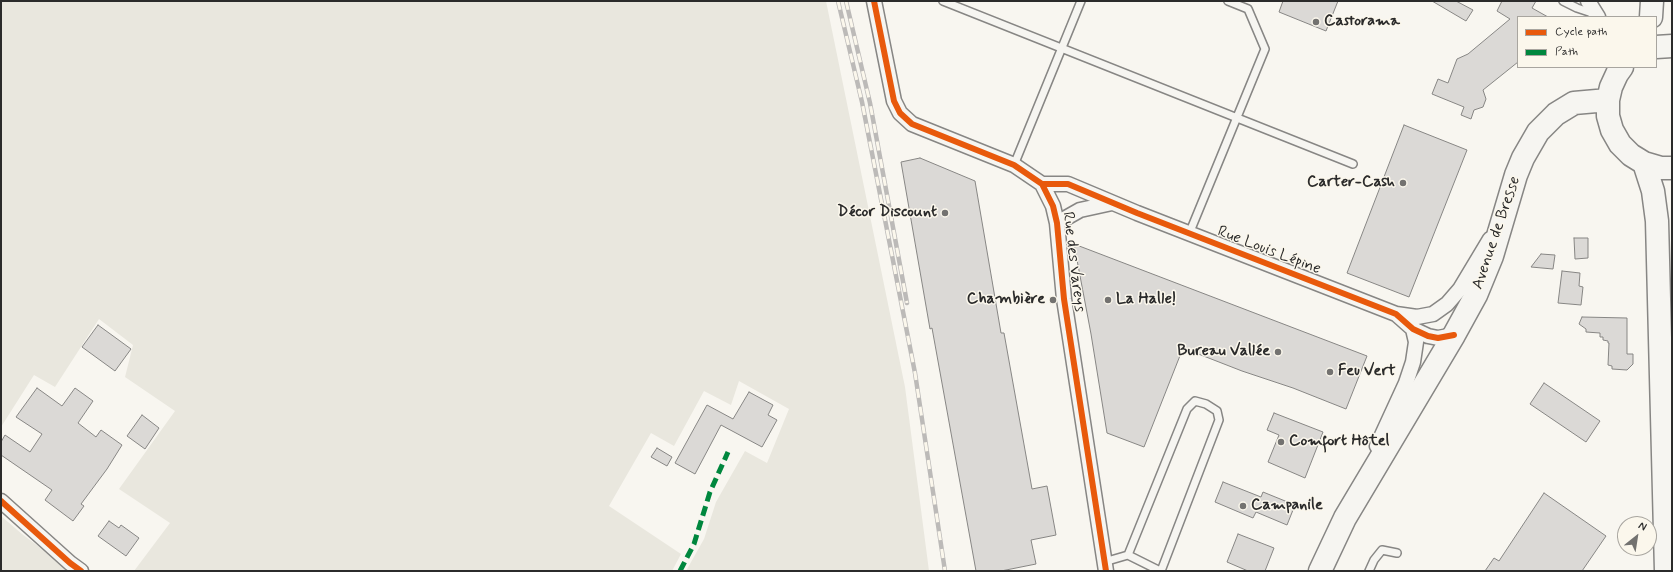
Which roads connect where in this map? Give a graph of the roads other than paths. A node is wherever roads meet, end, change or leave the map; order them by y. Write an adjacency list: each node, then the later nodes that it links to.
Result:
1 (874, 1): 18 (street, Rue des Vareys)
2 (943, 1): 12 (lane)
3 (1081, 1): 12 (lane)
4 (1228, 1): 15 (lane)
5 (1563, 1): 8 (lane)
6 (1588, 1): 8 (street)
7 (1652, 1): 9 (main road)
8 (1597, 16)
9 (1651, 16)
10 (1672, 46): 11 (main road)
11 (1657, 47)
12 (1062, 48): 15 (lane); 18 (lane)
13 (1621, 68): 14 (main road)
14 (1608, 100): 16 (main road); 21 (main road, Avenue de Bresse)
15 (1237, 118): 17 (lane); 24 (lane)
16 (1644, 163): 19 (main road); 37 (main road)
17 (1354, 164)
18 (1014, 165): 20 (street, Rue des Vareys)
19 (1672, 168)
20 (1042, 184): 22 (street, Rue Louis Lépine); 23 (street, Rue des Vareys)
21 (1509, 199): 25 (street); 27 (main road, Avenue de Bresse)
22 (1112, 203): 23 (street); 24 (street, Rue Louis Lépine)
23 (1057, 222): 32 (street, Rue des Vareys)
24 (1190, 234): 25 (street, Rue Louis Lépine)
25 (1396, 314): 26 (street, Rue Louis Lépine)
26 (1413, 329): 27 (street, Rue Louis Lépine); 29 (street)
27 (1454, 335): 29 (main road, Avenue de Bresse)
28 (1, 501): 33 (street)
29 (1345, 518): 35 (main road, Avenue de Bresse)
30 (1398, 553): 36 (lane)
31 (1128, 555): 32 (lane); 34 (lane); 34 (lane)
32 (1105, 566)
33 (81, 571)
34 (1160, 571)
35 (1320, 571)
36 (1369, 571)
37 (1666, 571)

